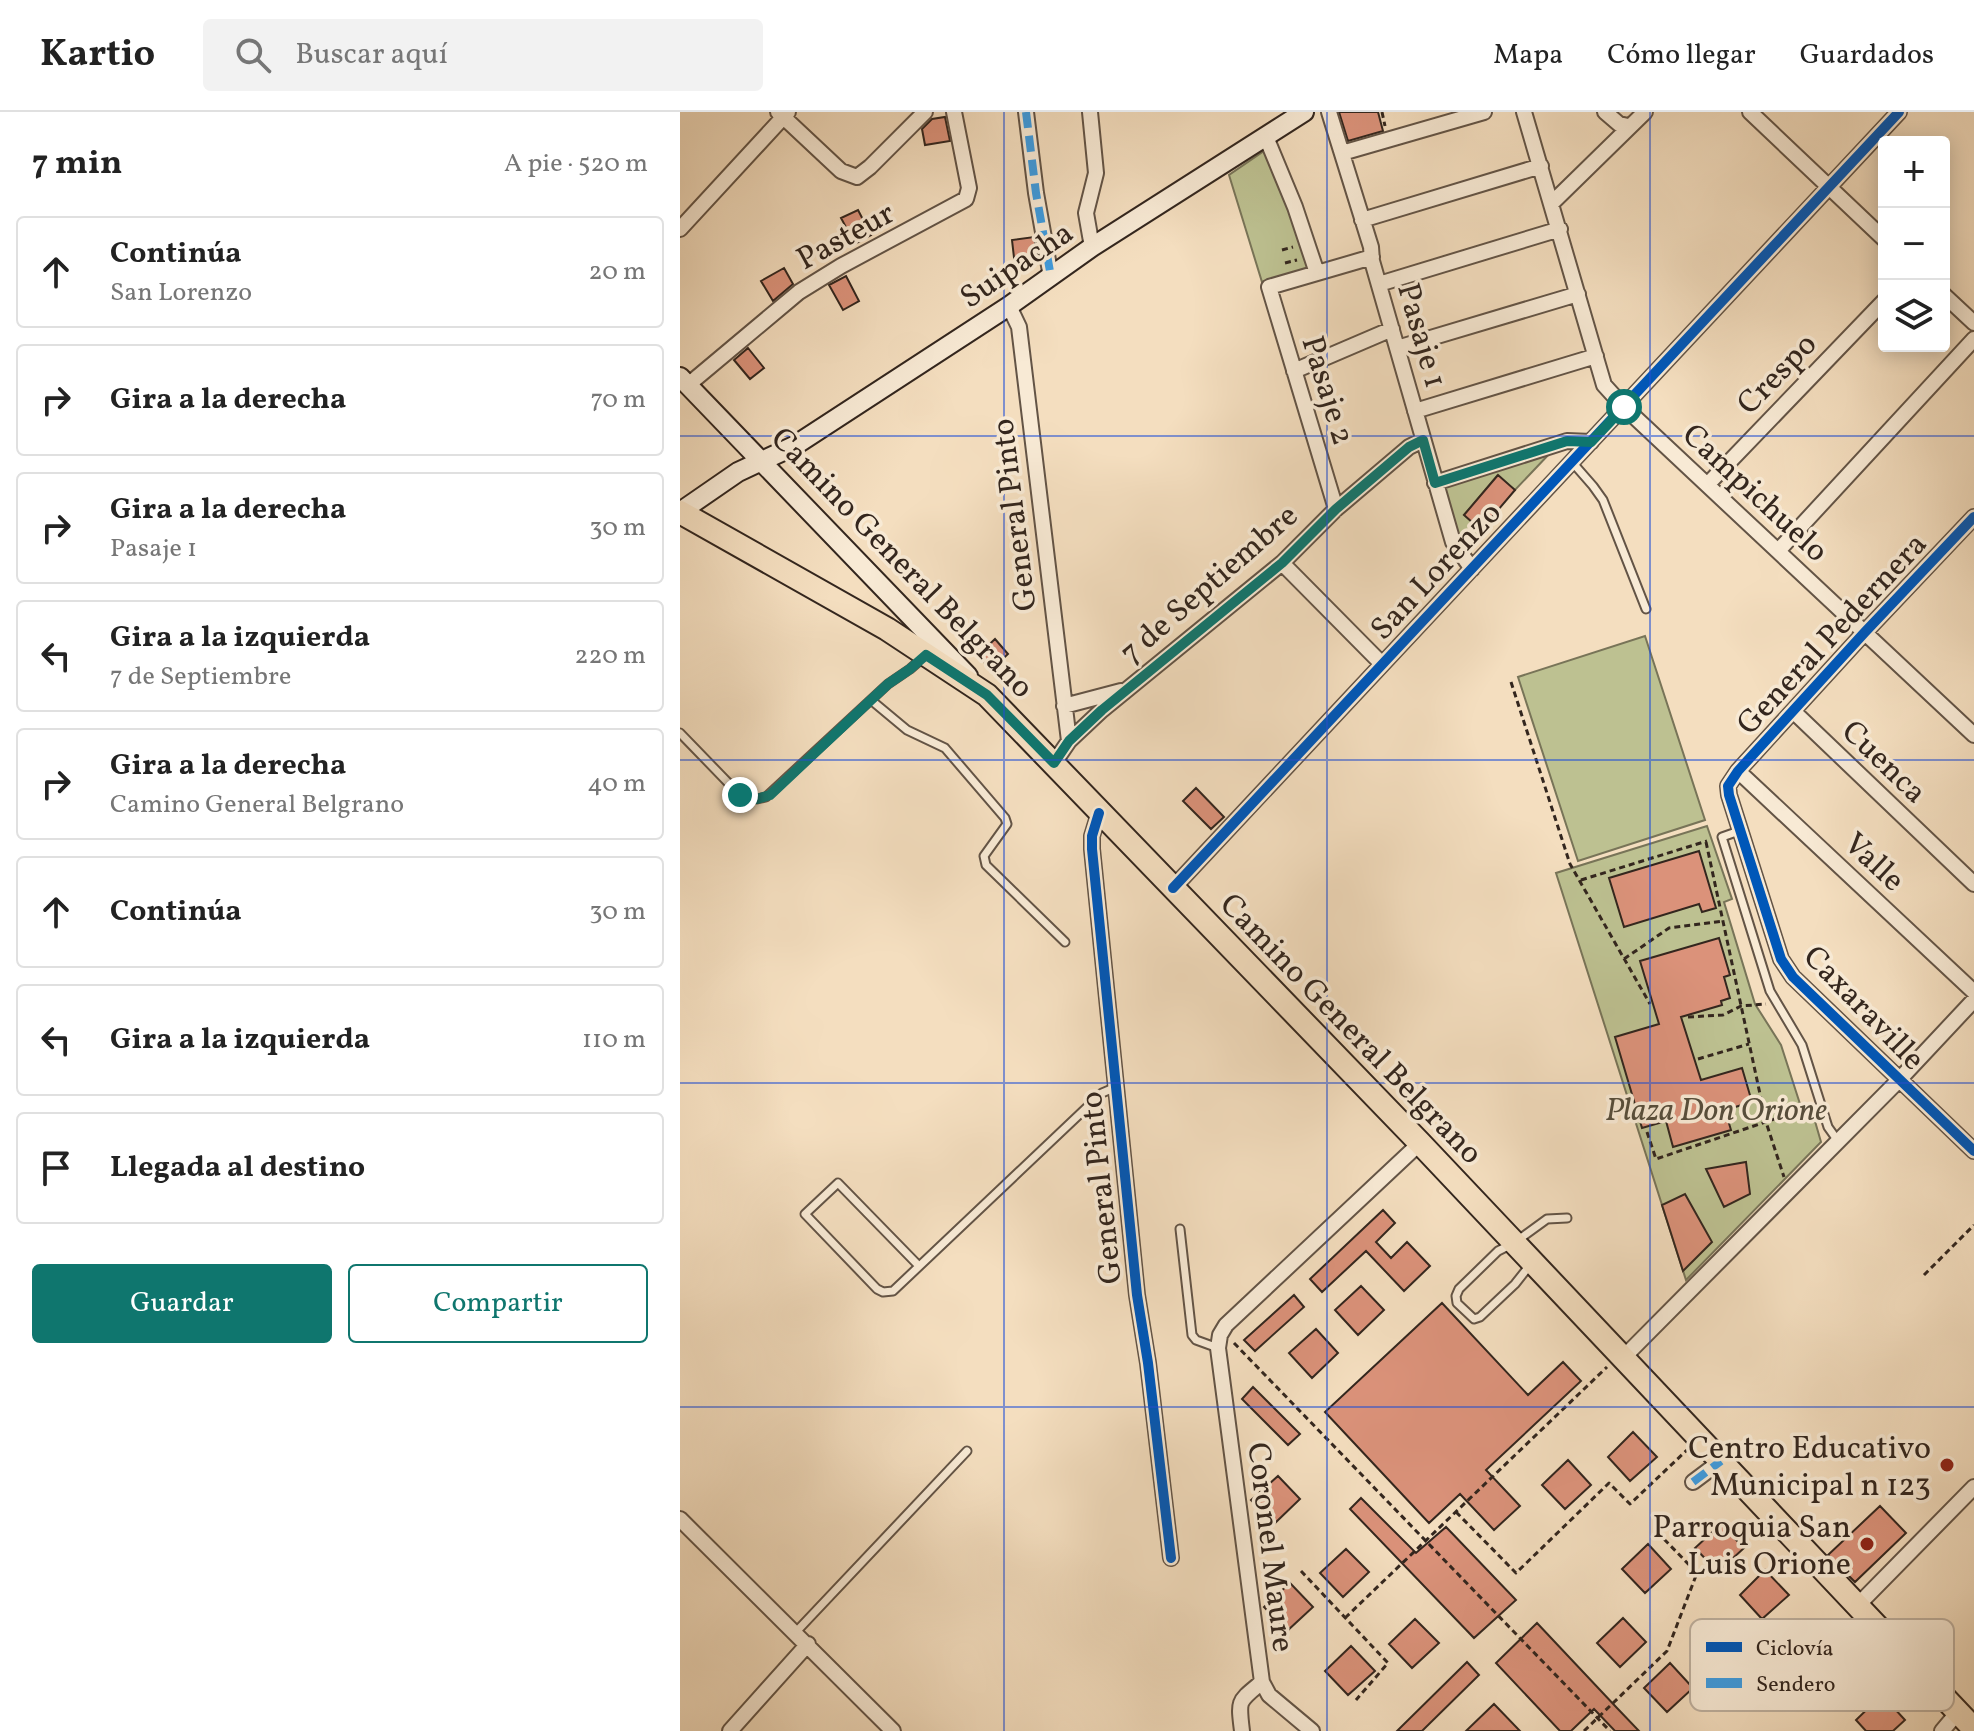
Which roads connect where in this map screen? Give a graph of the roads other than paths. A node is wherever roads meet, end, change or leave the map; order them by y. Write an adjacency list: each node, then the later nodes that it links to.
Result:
1 (925, 112): 13 (street)
2 (954, 112): 39 (street, Pasteur)
3 (1026, 112): 27 (street)
4 (1090, 112): 24 (street)
5 (1304, 112): 15 (street, Suipacha)
6 (1329, 112): 16 (street, Pasaje 1)
7 (1484, 112): 16 (street)
8 (1524, 112): 17 (street, Campichuelo)
9 (1605, 112): 14 (street)
10 (1645, 112): 14 (street)
11 (1750, 112): 18 (street)
12 (1899, 112): 18 (street, San Lorenzo)
13 (783, 114): 21 (street)
14 (1628, 126): 19 (street)
15 (1266, 137): 24 (street, Suipacha); 26 (street)
16 (1342, 153): 20 (street, Pasaje 1)
17 (1541, 166): 19 (street, Campichuelo); 20 (street)
18 (1829, 187): 23 (street); 40 (street, San Lorenzo)
19 (1552, 203): 22 (street, Campichuelo)
20 (1362, 220): 25 (street, Pasaje 1)
21 (680, 229)
22 (1560, 229): 28 (street); 29 (street, Campichuelo)
23 (1878, 233)
24 (1092, 247): 27 (street, Suipacha)
25 (1372, 257): 26 (street); 28 (street, Pasaje 1)
26 (1317, 273): 38 (street, Pasaje 2)
27 (1051, 277): 31 (street, Suipacha)
28 (1379, 284): 34 (street, Pasaje 1)
29 (1578, 294): 36 (street); 37 (street, Campichuelo)
30 (1950, 301): 33 (street)
31 (1009, 306): 44 (street, Suipacha); 61 (street, General Pinto)
32 (1878, 307): 47 (street, Crespo)
33 (1974, 323)
34 (1392, 329): 36 (street, Pasaje 1); 38 (street)
35 (1974, 339): 51 (street)
36 (1397, 348): 41 (street, Pasaje 1)
37 (1596, 356): 40 (street, Campichuelo); 41 (street)
38 (1294, 371): 48 (street, Pasaje 2)
39 (684, 381): 44 (street, Camino General Belgrano)
40 (1624, 407): 43 (street, San Lorenzo); 47 (street, Campichuelo)
41 (1415, 411): 42 (street, Pasaje 1)
42 (1423, 440): 46 (street, Pasaje 1); 48 (street, 7 de Septiembre)
43 (1591, 442): 45 (street, San Lorenzo); 46 (street)
44 (761, 461): 49 (street, Suipacha); 59 (street, Camino General Belgrano)
45 (1572, 462): 53 (street, San Lorenzo); 54 (lane)
46 (1435, 483): 53 (street, Pasaje 1)
47 (1708, 484): 51 (street, Campichuelo)
48 (1336, 509): 52 (street, 7 de Septiembre)
49 (680, 512): 56 (main road)
50 (1974, 517): 55 (street, General Pedernera)
51 (1778, 551): 55 (street, Campichuelo)
52 (1282, 563): 57 (street); 58 (street, 7 de Septiembre)
53 (1472, 569): 57 (street, San Lorenzo)
54 (1646, 609)
55 (1865, 632): 62 (street, General Pedernera); 64 (street, Campichuelo)
56 (926, 655): 59 (main road); 60 (lane)
57 (1382, 664): 72 (street, San Lorenzo)
58 (1129, 688): 61 (street); 65 (street, 7 de Septiembre)
59 (987, 695): 66 (main road, Camino General Belgrano)
60 (871, 700): 63 (lane); 73 (lane)
61 (1064, 706): 65 (street, General Pinto)
62 (1793, 711): 67 (street, General Pedernera); 71 (street, Cuenca)
63 (680, 733)
64 (1974, 735)
65 (1069, 741): 66 (street)
66 (1054, 763): 69 (main road, Camino General Belgrano)
67 (1738, 771): 68 (street, General Pedernera); 74 (street, Valle)
68 (1728, 786): 70 (street, Caxaraville)
69 (1099, 813): 72 (main road, Camino General Belgrano); 77 (street, General Pinto)
70 (1740, 831): 76 (street, Caxaraville); 78 (lane)
71 (1974, 884)
72 (1173, 888): 79 (main road, Camino General Belgrano)
73 (1065, 942)
74 (1974, 992)
75 (1974, 1000): 76 (street)
76 (1899, 1080): 78 (street); 80 (street, Caxaraville)
77 (1116, 1087): 85 (lane); 93 (street, General Pinto)
78 (1838, 1141): 87 (street)
79 (1420, 1143): 83 (main road, Camino General Belgrano); 86 (street)
80 (1974, 1151)
81 (1567, 1218): 83 (lane)
82 (1180, 1229): 86 (lane)
83 (1514, 1243): 84 (main road, Camino General Belgrano); 84 (lane)
84 (1533, 1263): 87 (main road, Camino General Belgrano)
85 (919, 1266): 85 (lane)
86 (1218, 1348): 98 (street, Coronel Maure)
87 (1615, 1362): 89 (main road, Camino General Belgrano)
88 (967, 1451): 96 (lane)
89 (1721, 1461): 90 (street); 94 (main road, Camino General Belgrano)
90 (1693, 1482)
91 (1974, 1487): 94 (street)
92 (680, 1519): 96 (street)
93 (1171, 1558)
94 (1858, 1605): 95 (main road, Camino General Belgrano)
95 (1871, 1619)
96 (795, 1633): 97 (street)
97 (808, 1644): 102 (street); 103 (street)
98 (1262, 1682): 104 (street); 105 (street, Coronel Maure)
99 (1954, 1708): 100 (main road, Camino General Belgrano)
100 (1958, 1712): 101 (main road, Camino General Belgrano); 106 (street)
101 (1974, 1729)
102 (730, 1731)
103 (893, 1731)
104 (1242, 1731)
105 (1312, 1731)
106 (1942, 1731)

